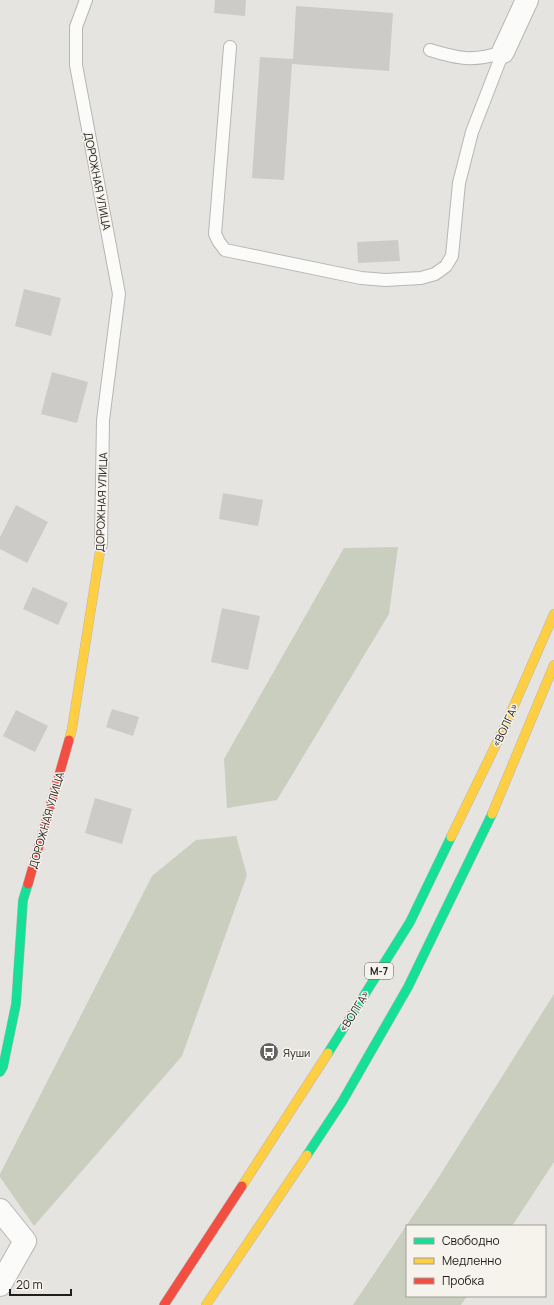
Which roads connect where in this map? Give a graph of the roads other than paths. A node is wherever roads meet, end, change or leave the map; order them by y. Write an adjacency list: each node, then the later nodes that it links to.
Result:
1 (86, 0): 6 (lane, ДОРОЖНАЯ УЛИЦА)
2 (527, 0): 5 (street)
3 (230, 47): 5 (lane)
4 (430, 50): 5 (lane)
5 (504, 52)
6 (101, 545): 9 (main road, ДОРОЖНАЯ УЛИЦА)
7 (554, 614): 12 (main road, «ВОЛГА» / М-7)
8 (554, 666): 13 (main road)
9 (0, 1072)
10 (0, 1210): 11 (street)
11 (0, 1285)
12 (164, 1305)
13 (206, 1305)

